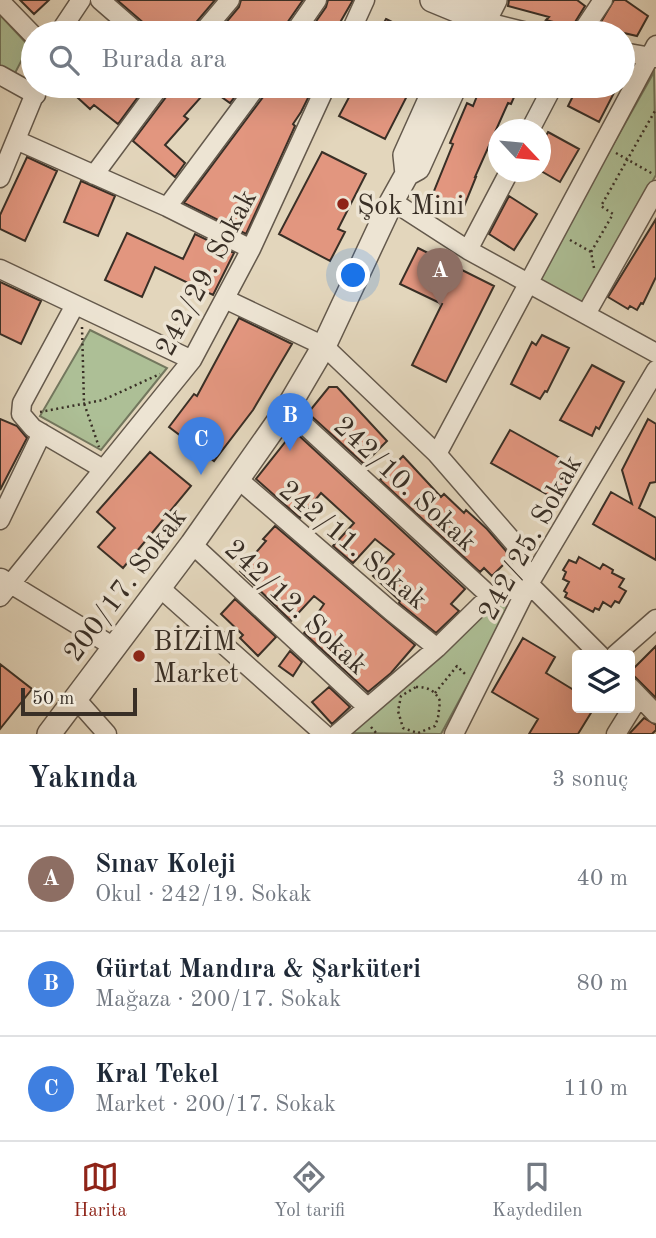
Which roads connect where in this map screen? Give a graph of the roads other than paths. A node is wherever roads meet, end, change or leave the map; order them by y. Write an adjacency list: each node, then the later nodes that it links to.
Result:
1 (81, 0): 10 (street)
2 (100, 0): 11 (street)
3 (230, 0): 12 (street)
4 (317, 0): 13 (street)
5 (365, 0): 14 (street)
6 (432, 0): 15 (street)
7 (495, 0): 15 (street)
8 (603, 0): 16 (street)
9 (0, 1): 17 (street)
10 (67, 21)
11 (124, 21)
12 (212, 21)
13 (302, 21)
14 (355, 21)
15 (473, 21)
16 (589, 21)
17 (21, 23)
18 (635, 52): 19 (street)
19 (654, 53): 22 (street)
20 (0, 75): 21 (street)
21 (21, 84)
22 (635, 86)
23 (34, 98): 32 (street)
24 (151, 98): 34 (street)
25 (248, 98): 39 (street)
26 (320, 98): 40 (street, 242/29. Sokak)
27 (431, 98): 33 (street, 200/17. Sokak)
28 (450, 98): 33 (street, 200/17. Sokak)
29 (547, 98): 31 (street)
30 (628, 98): 43 (street)
31 (536, 119)
32 (16, 140): 34 (street); 35 (street)
33 (407, 174): 38 (street, 200/17. Sokak)
34 (94, 175): 39 (street)
35 (0, 178)
36 (504, 182): 41 (street)
37 (656, 190): 46 (street)
38 (392, 201): 41 (street); 47 (street, 200/17. Sokak)
39 (167, 207): 40 (street)
40 (251, 249): 44 (street, 242/29. Sokak)
41 (468, 250): 43 (street)
42 (0, 269): 45 (street)
43 (526, 283): 46 (street); 53 (street)
44 (225, 299): 47 (street); 49 (street, 242/29. Sokak)
45 (75, 305): 49 (street); 52 (street)
46 (586, 314): 48 (street)
47 (324, 346): 51 (street, 200/17. Sokak); 53 (street)
48 (656, 353)
49 (192, 360): 54 (street, 242/29. Sokak)
50 (655, 375): 58 (street, 242/25. Sokak)
51 (287, 409): 55 (street, 200/17. Sokak); 61 (street, 242/10. Sokak)
52 (41, 426): 54 (street); 56 (street)
53 (437, 454): 58 (street)
54 (103, 469): 59 (street, 242/29. Sokak)
55 (238, 480): 57 (street, 200/17. Sokak); 64 (street, 242/11. Sokak)
56 (0, 520)
57 (192, 544): 60 (street, 200/17. Sokak); 69 (street, 242/12. Sokak)
58 (529, 584): 61 (street); 65 (street); 76 (street, 242/25. Sokak)
59 (3, 586): 63 (street)
60 (159, 587): 63 (street, 200/17. Sokak); 74 (street)
61 (490, 596): 64 (street)
62 (656, 619): 66 (street)
63 (114, 647): 68 (street, 200/17. Sokak)
64 (437, 648): 69 (street)
65 (595, 650)
66 (621, 650)
67 (635, 693): 71 (street)
68 (76, 699): 72 (street, 200/17. Sokak); 73 (street)
69 (367, 708): 75 (street)
70 (624, 713): 77 (street)
71 (656, 714)
72 (49, 734)
73 (107, 734)
74 (324, 734)
75 (337, 734)
76 (454, 734)
77 (615, 734)

